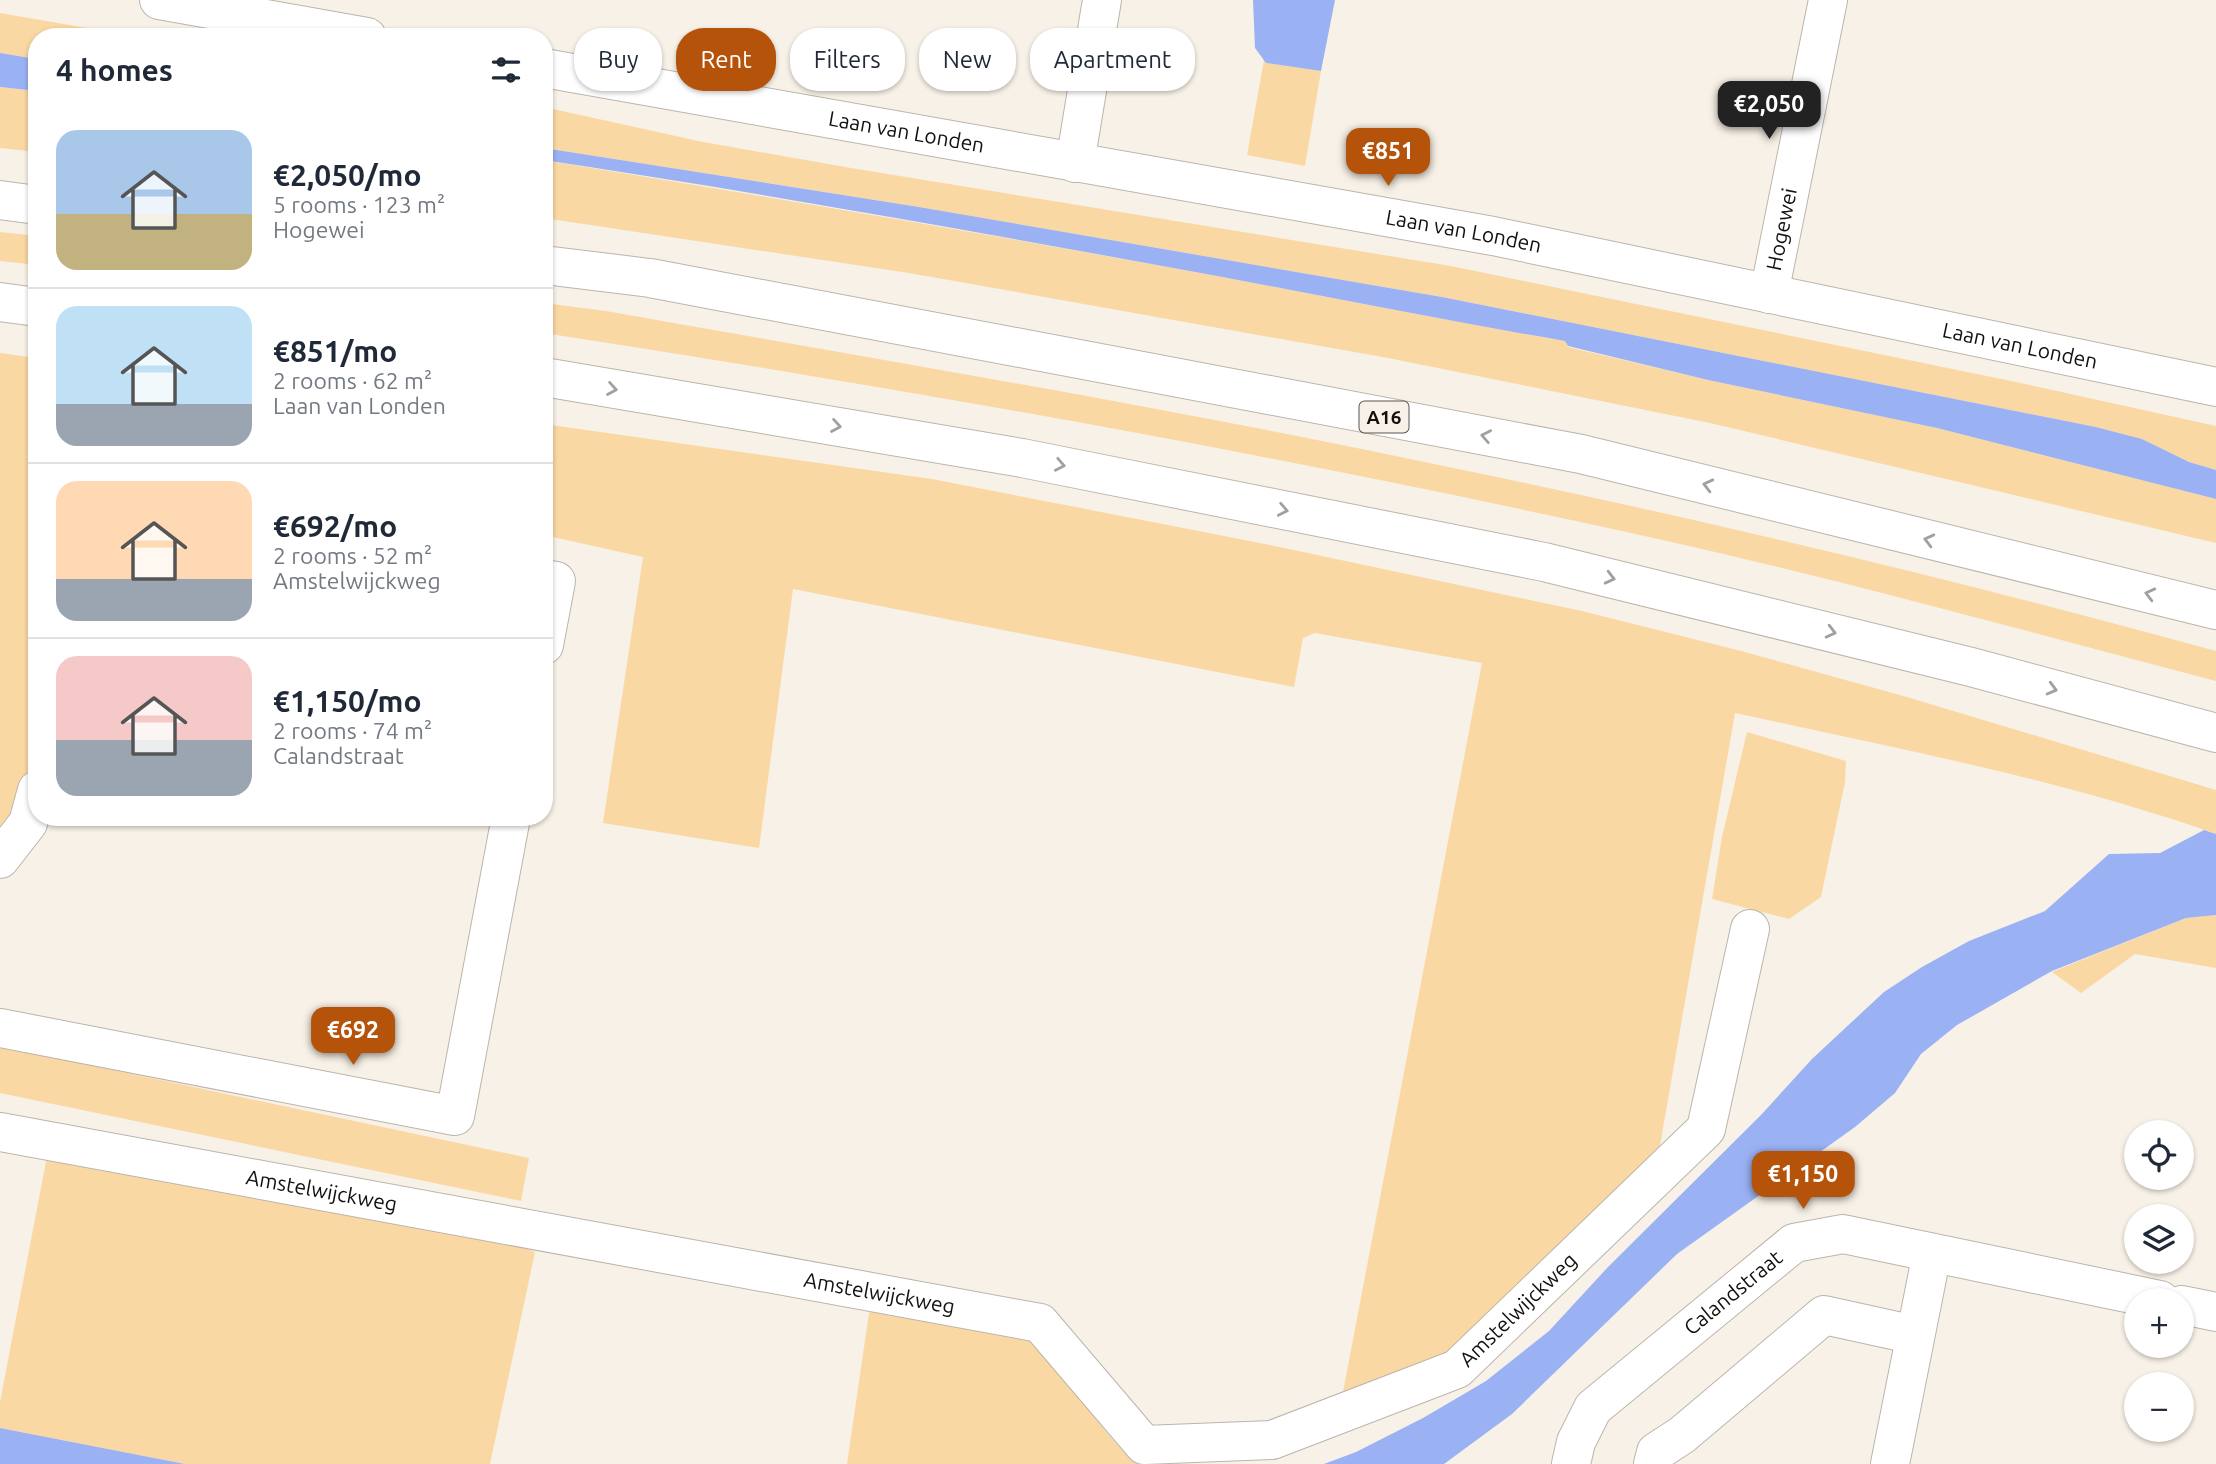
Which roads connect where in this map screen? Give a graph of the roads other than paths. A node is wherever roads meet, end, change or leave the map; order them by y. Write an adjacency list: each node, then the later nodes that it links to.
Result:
1 (159, 0): 4 (main road)
2 (1102, 0): 7 (main road)
3 (1828, 0): 11 (main road, Hogewei)
4 (314, 14): 5 (main road)
5 (346, 28)
6 (553, 70): 7 (main road, Laan van Londen)
7 (1074, 163): 11 (main road, Laan van Londen)
8 (0, 200): 9 (main road)
9 (28, 204)
10 (553, 266): 18 (main road, A16, one-way to 10)
11 (1769, 293): 15 (main road, Laan van Londen)
12 (0, 302): 13 (main road)
13 (28, 306)
14 (553, 379): 19 (main road, one-way to 19)
15 (2216, 387)
16 (553, 580): 17 (main road)
17 (553, 597)
18 (2216, 610)
19 (2216, 733)
20 (28, 823): 22 (main road)
21 (509, 826): 24 (main road)
22 (0, 859)
23 (1750, 929): 25 (main road, Amstelwijckweg)
24 (0, 1028)
25 (0, 1132)
26 (1932, 1253): 27 (main road, Calandstraat); 30 (main road); 31 (main road, Calandstraat)
27 (2124, 1293)
28 (2194, 1307): 29 (main road)
29 (2216, 1312)
30 (1915, 1335): 32 (main road); 33 (main road)
31 (1571, 1464)
32 (1653, 1464)
33 (1890, 1464)

